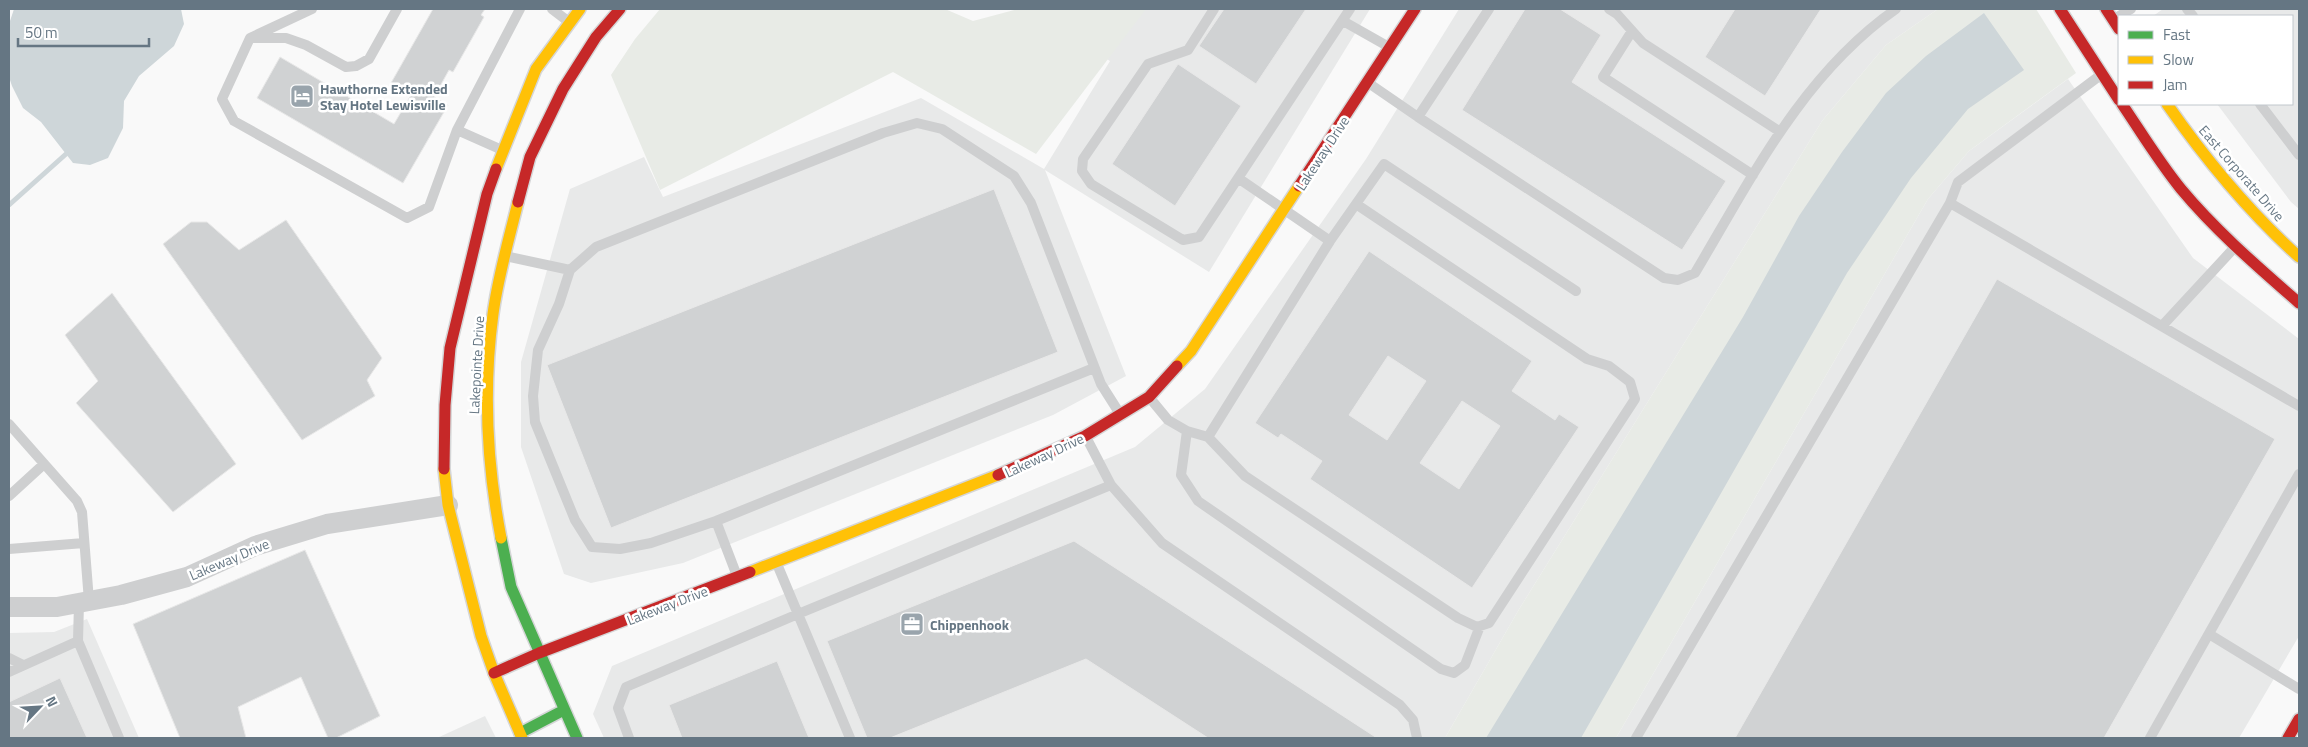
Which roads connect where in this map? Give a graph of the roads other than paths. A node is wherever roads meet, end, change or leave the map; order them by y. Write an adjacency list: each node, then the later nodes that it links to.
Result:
1 (312, 9): 19 (lane)
2 (397, 9): 19 (lane)
3 (520, 9): 29 (lane)
4 (552, 9): 16 (lane)
5 (580, 9): 16 (street, Lakepointe Drive)
6 (620, 9): 20 (street, Lakepointe Drive)
7 (1214, 9): 35 (lane)
8 (1350, 9): 15 (lane)
9 (1415, 9): 21 (street, Lakeway Drive)
10 (1489, 9): 28 (lane)
11 (1610, 9): 18 (lane)
12 (1896, 9): 30 (lane)
13 (2060, 9): 22 (street)
14 (2106, 9): 17 (street)
15 (1343, 21): 21 (lane); 35 (lane)
16 (569, 22): 20 (street); 31 (street, Lakepointe Drive)
17 (2116, 24)
18 (1632, 31): 30 (lane); 34 (lane)
19 (250, 38): 29 (lane)
20 (596, 38): 44 (street, Lakepointe Drive)
21 (1390, 48): 23 (street, Lakeway Drive)
22 (2102, 74): 24 (street); 37 (lane)
23 (1367, 82): 28 (lane); 39 (street, Lakeway Drive)
24 (2118, 98)
25 (2123, 105): 33 (street)
26 (2168, 105): 42 (street, East Corporate Drive)
27 (2261, 105): 32 (lane)
28 (1418, 117): 34 (lane)
29 (457, 130): 31 (lane)
30 (1779, 131): 34 (lane)
31 (502, 151): 61 (street, Lakepointe Drive)
32 (2299, 155)
33 (2165, 168): 36 (street); 41 (street)
34 (1753, 175)
35 (1238, 178): 39 (lane)
36 (2195, 186)
37 (1950, 203): 48 (lane); 87 (lane)
38 (1356, 204): 40 (lane); 46 (lane); 70 (lane)
39 (1286, 208): 40 (lane); 50 (street, Lakeway Drive)
40 (1330, 241): 56 (lane)
41 (2235, 247): 47 (street); 48 (lane)
42 (2298, 252): 43 (street)
43 (2276, 254)
44 (504, 256): 45 (lane); 73 (street, Lakepointe Drive)
45 (570, 270): 49 (lane); 62 (lane)
46 (1576, 291)
47 (2299, 303)
48 (2162, 326): 51 (lane)
49 (1094, 368): 52 (lane); 62 (lane)
50 (1149, 397): 52 (street, Lakeway Drive); 54 (lane)
51 (2299, 406)
52 (1121, 414): 55 (street, Lakeway Drive)
53 (9, 424): 57 (lane)
54 (1188, 431): 56 (lane); 70 (lane)
55 (1086, 436): 59 (lane); 65 (street, Lakeway Drive)
56 (1208, 437): 70 (lane)
57 (44, 464): 60 (lane); 63 (lane)
58 (2299, 474): 71 (lane)
59 (1111, 485): 69 (lane); 86 (lane)
60 (9, 496)
61 (448, 505): 67 (street, Lakeway Drive); 77 (street, Lakepointe Drive)
62 (716, 521): 66 (lane)
63 (84, 543): 64 (lane); 67 (lane)
64 (9, 549)
65 (776, 563): 66 (street, Lakeway Drive); 69 (lane)
66 (738, 578): 73 (street, Lakeway Drive)
67 (84, 602): 68 (street, Lakeway Drive); 72 (lane)
68 (9, 607)
69 (798, 614): 84 (lane); 85 (lane)
70 (1480, 626)
71 (2209, 634): 78 (lane); 88 (lane)
72 (78, 641): 75 (lane); 82 (lane)
73 (539, 653): 77 (street, Lakeway Drive); 79 (street, Lakepointe Drive)
74 (9, 658): 75 (lane)
75 (23, 665): 76 (lane)
76 (9, 672)
77 (494, 673): 81 (street, Lakepointe Drive)
78 (2299, 689)
79 (564, 710): 81 (street); 83 (street, Lakepointe Drive)
80 (2299, 719): 89 (street)
81 (519, 737)
82 (119, 738)
83 (577, 738)
84 (629, 738)
85 (850, 738)
86 (1417, 738)
87 (1636, 738)
88 (2150, 738)
89 (2288, 738)

